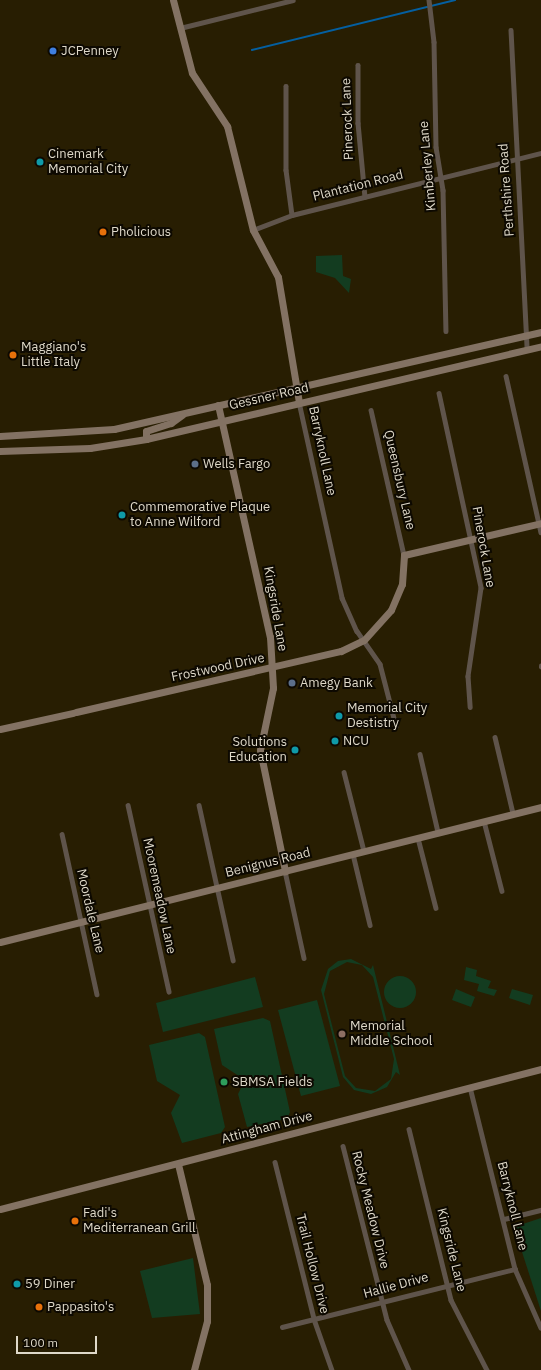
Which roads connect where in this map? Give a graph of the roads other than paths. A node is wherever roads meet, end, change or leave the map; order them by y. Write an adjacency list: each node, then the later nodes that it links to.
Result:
1 (173, 0): 4 (street, Barryknoll Lane)
2 (294, 0): 4 (street)
3 (428, 0): 10 (street, Kimberley Lane)
4 (180, 28): 13 (street, Barryknoll Lane)
5 (511, 30): 9 (street, Perthshire Road)
6 (358, 65): 11 (street, Pinerock Lane)
7 (286, 86): 12 (street)
8 (541, 153): 9 (street, Plantation Road)
9 (518, 158): 10 (street, Plantation Road); 16 (street, Perthshire Road)
10 (441, 176): 11 (street, Plantation Road); 14 (street, Kimberley Lane)
11 (365, 197): 12 (street, Plantation Road)
12 (292, 215): 13 (street, Plantation Road)
13 (253, 230): 22 (street, Barryknoll Lane)
14 (446, 331)
15 (541, 332): 16 (street, Gessner Road)
16 (525, 336): 18 (street, Perthshire Road); 19 (street, Gessner Road)
17 (541, 346): 18 (street, Gessner Road)
18 (527, 349): 21 (street, Gessner Road)
19 (399, 365): 21 (street); 22 (street, Gessner Road)
20 (506, 376): 32 (street)
21 (402, 379): 24 (street, Gessner Road)
22 (296, 388): 24 (street, Barryknoll Lane); 25 (street, Gessner Road)
23 (439, 393): 34 (street, Pinerock Lane)
24 (299, 402): 28 (street, Gessner Road); 36 (street, Barryknoll Lane)
25 (218, 405): 27 (street, Gessner Road); 28 (street, Kingsride Lane)
26 (372, 410): 35 (street, Queensbury Lane)
27 (186, 413): 29 (street, Gessner Road); 30 (street)
28 (223, 420): 30 (street, Gessner Road); 37 (street, Kingsride Lane)
29 (0, 436)
30 (146, 439): 31 (street, Gessner Road)
31 (0, 451)
32 (540, 523): 33 (street); 34 (street)
33 (541, 532)
34 (472, 539): 35 (street); 38 (street, Pinerock Lane)
35 (404, 555): 36 (street, Frostwood Drive)
36 (364, 640): 37 (street, Frostwood Drive); 39 (street, Barryknoll Lane)
37 (272, 668): 40 (street, Frostwood Drive); 54 (street, Kingsride Lane)
38 (470, 707)
39 (396, 726)
40 (0, 729)
41 (495, 737): 47 (street)
42 (420, 754): 49 (street)
43 (344, 772): 52 (street)
44 (128, 805): 57 (street, Mooremeadow Lane)
45 (199, 805): 55 (street)
46 (541, 807): 47 (street, Benignus Road)
47 (513, 814): 48 (street, Benignus Road)
48 (484, 821): 49 (street, Benignus Road); 56 (street)
49 (438, 832): 51 (street, Benignus Road)
50 (62, 834): 59 (street, Moordale Lane)
51 (418, 838): 52 (street, Benignus Road); 58 (street)
52 (364, 851): 53 (street, Benignus Road)
53 (353, 854): 54 (street, Benignus Road); 60 (street)
54 (285, 871): 55 (street, Benignus Road); 62 (street, Kingsride Lane)
55 (218, 888): 57 (street, Benignus Road); 63 (street)
56 (502, 891)
57 (149, 904): 59 (street, Benignus Road); 64 (street, Mooremeadow Lane)
58 (436, 908)
59 (81, 921): 61 (street, Benignus Road); 65 (street, Moordale Lane)
60 (370, 925)
61 (0, 942)
62 (304, 958)
63 (233, 960)
64 (169, 992)
65 (97, 994)
66 (541, 1070): 67 (street, Attingham Drive)
67 (470, 1087): 71 (street, Attingham Drive); 74 (street, Barryknoll Lane)
68 (409, 1129): 76 (street, Kingsride Lane)
69 (343, 1146): 77 (street, Rocky Meadow Drive)
70 (275, 1162): 78 (street, Trail Hollow Drive)
71 (178, 1164): 72 (street, Attingham Drive); 81 (street)
72 (0, 1209)
73 (541, 1210): 74 (street)
74 (504, 1219): 75 (street, Barryknoll Lane)
75 (515, 1269): 76 (street, Hallie Drive); 80 (street, Barryknoll Lane)
76 (447, 1284): 77 (street, Hallie Drive); 84 (street, Kingsride Lane)
77 (381, 1302): 78 (street, Hallie Drive); 83 (street, Rocky Meadow Drive)
78 (314, 1319): 79 (street, Hallie Drive); 82 (street, Trail Hollow Drive)
79 (282, 1327)
80 (541, 1328)
81 (194, 1370)
82 (332, 1370)
83 (409, 1370)
84 (487, 1370)

